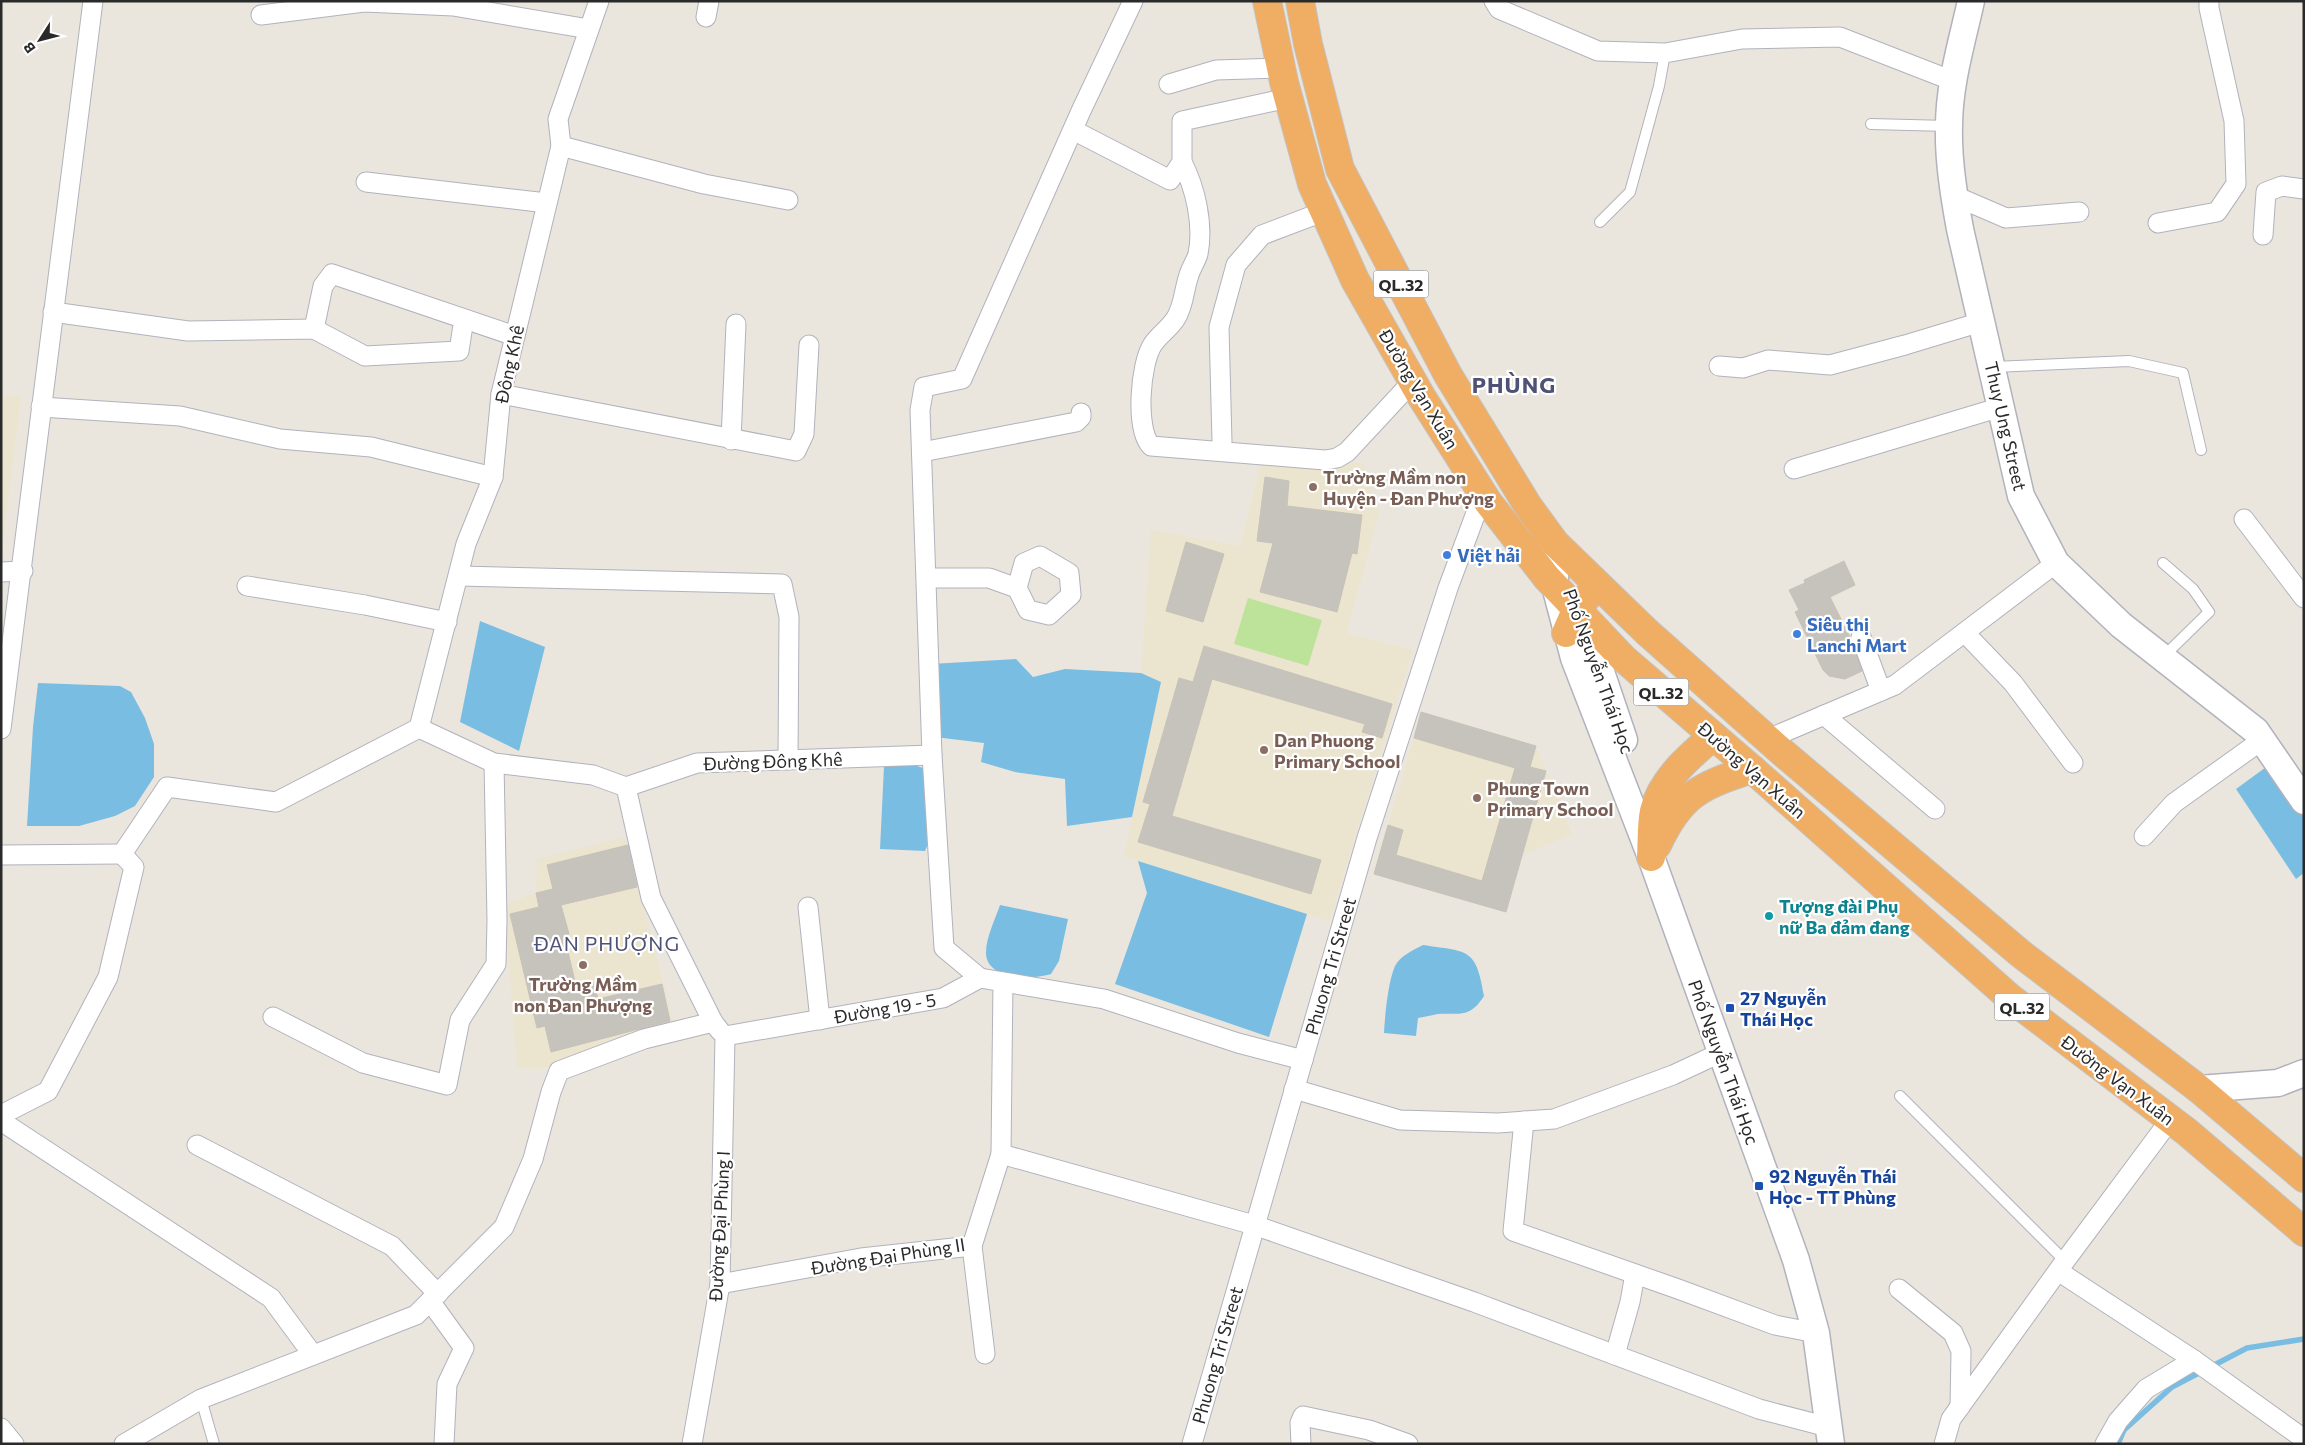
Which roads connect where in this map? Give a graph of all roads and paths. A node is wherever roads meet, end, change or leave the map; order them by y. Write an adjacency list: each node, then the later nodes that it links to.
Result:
1 (93, 1): 31 (street)
2 (599, 1): 10 (street, Đông Khê)
3 (1133, 1): 18 (street)
4 (1267, 1): 12 (highway, Đường Vạn Xuân / QL.32)
5 (1300, 1): 53 (highway, Đường Vạn Xuân / QL.32)
6 (1494, 1): 11 (street)
7 (1971, 1): 13 (main road, Thuy Ung Street)
8 (2209, 1): 29 (street)
9 (261, 15): 10 (street)
10 (590, 29): 19 (street, Đông Khê)
11 (1665, 53): 13 (street); 28 (lane)
12 (1281, 68): 14 (street); 15 (highway, Đường Vạn Xuân / QL.32)
13 (1953, 81): 17 (main road, Thuy Ung Street)
14 (1169, 84)
15 (1288, 98): 20 (street); 26 (highway, Đường Vạn Xuân / QL.32)
16 (1871, 124): 17 (lane)
17 (1949, 126): 23 (main road, Thuy Ung Street)
18 (1073, 130): 20 (street); 48 (street)
19 (560, 146): 24 (street); 25 (street, Đông Khê)
20 (1182, 162): 40 (street)
21 (366, 182): 25 (street)
22 (2304, 189): 30 (street)
23 (1954, 196): 27 (street); 33 (main road, Thuy Ung Street)
24 (788, 200)
25 (547, 203): 36 (street, Đông Khê)
26 (1325, 212): 40 (highway, Đường Vạn Xuân / QL.32); 46 (street)
27 (2079, 212)
28 (1600, 222)
29 (2158, 223)
30 (2263, 235)
31 (53, 312): 35 (street); 42 (street)
32 (464, 319): 35 (street); 35 (street); 36 (street)
33 (1981, 322): 38 (street); 39 (main road, Thuy Ung Street)
34 (736, 324): 45 (street)
35 (314, 330)
36 (515, 336): 41 (street, Đông Khê)
37 (809, 345): 45 (street)
38 (1719, 366)
39 (1992, 367): 43 (main road, Thuy Ung Street); 47 (lane)
40 (1413, 380): 51 (highway, Đường Vạn Xuân / QL.32)
41 (501, 394): 45 (street); 50 (street, Đông Khê)
42 (41, 407): 50 (street); 56 (street)
43 (2001, 407): 49 (street); 54 (main road, Thuy Ung Street)
44 (1081, 413): 48 (street)
45 (731, 440)
46 (1222, 442)
47 (2201, 450)
48 (922, 452): 59 (street)
49 (1794, 469)
50 (493, 477): 58 (street, Đông Khê)
51 (1483, 494): 62 (highway, Đường Vạn Xuân / QL.32); 97 (street, Phuong Tri Street)
52 (2244, 519): 64 (street)
53 (1555, 543): 60 (highway, Đường Vạn Xuân / QL.32); 62 (main road); 65 (main road, Phố Nguyễn Thái Học / QL.32)
54 (2056, 563): 67 (street); 69 (main road, Thuy Ung Street)
55 (2163, 563): 69 (lane)
56 (23, 571): 57 (street); 73 (street)
57 (1, 572)
58 (459, 576): 66 (street, Đông Khê); 78 (street)
59 (927, 578): 63 (street); 77 (street)
60 (1598, 584): 65 (highway); 75 (highway, Đường Vạn Xuân / QL.32)
61 (246, 586): 66 (street)
62 (1555, 586): 65 (highway, Đường Vạn Xuân / QL.32)
63 (1017, 588)
64 (2304, 598)
65 (1571, 621): 74 (highway, Đường Vạn Xuân / QL.32); 88 (main road, Phố Nguyễn Thái Học / QL.32)
66 (447, 622): 72 (street, Đông Khê)
67 (1965, 632): 70 (street); 80 (street)
68 (1861, 637): 70 (street)
69 (2162, 658): 76 (main road, Thuy Ung Street)
70 (1881, 691): 71 (street)
71 (1824, 715): 75 (street); 84 (street)
72 (419, 728): 79 (street); 86 (street)
73 (1, 729)
74 (1713, 736): 81 (highway, Đường Vạn Xuân / QL.32); 88 (highway)
75 (1768, 739): 99 (highway, Đường Vạn Xuân / QL.32)
76 (2262, 740): 83 (main road, Thuy Ung Street); 85 (street)
77 (932, 755): 78 (street, Đường Đông Khê); 90 (street)
78 (788, 760): 82 (street, Đường Đông Khê)
79 (494, 763): 82 (street); 92 (street)
80 (2072, 763)
81 (1752, 769): 88 (highway); 103 (highway, Đường Vạn Xuân / QL.32)
82 (626, 787): 94 (street)
83 (2304, 801)
84 (1934, 808)
85 (2144, 836)
86 (122, 854): 87 (street); 102 (street)
87 (1, 855)
88 (1651, 857): 96 (main road, Phố Nguyễn Thái Học / QL.32)
89 (808, 907): 93 (street)
90 (980, 978): 91 (street); 93 (street, Đường 19 - 5)
91 (1003, 982): 97 (street); 107 (street, Đường Đại Phùng II)
92 (273, 1017)
93 (820, 1020): 95 (street, Đường 19 - 5)
94 (713, 1022): 95 (street); 116 (street)
95 (725, 1036): 114 (street, Đường Đại Phùng I)
96 (1720, 1053): 105 (street); 117 (main road, Phố Nguyễn Thái Học / QL.32)
97 (1303, 1060): 100 (street, Phuong Tri Street)
98 (2304, 1073): 99 (main road)
99 (2199, 1089): 108 (highway, Đường Vạn Xuân / QL.32)
100 (1294, 1090): 105 (street); 109 (street, Phuong Tri Street)
101 (1900, 1096): 112 (lane)
102 (1, 1115)
103 (2170, 1120): 110 (highway, Đường Vạn Xuân / QL.32); 112 (street)
104 (1, 1121): 119 (street)
105 (1524, 1121): 113 (street)
106 (197, 1145): 116 (street)
107 (1001, 1154): 109 (street); 111 (street, Đường Đại Phùng II)
108 (2304, 1178)
109 (1254, 1225): 120 (street); 132 (street, Phuong Tri Street)
110 (2304, 1232)
111 (972, 1246): 114 (street, Đường Đại Phùng II); 118 (street)
112 (2061, 1266): 121 (street); 123 (street)
113 (1635, 1274): 117 (street); 120 (street)
114 (720, 1284): 131 (street, Đường Đại Phùng I)
115 (1899, 1289): 123 (street)
116 (434, 1297): 119 (street); 130 (street)
117 (1816, 1333): 125 (main road, Phố Nguyễn Thái Học / QL.32)
118 (985, 1354)
119 (313, 1355): 122 (street)
120 (1615, 1355): 125 (street)
121 (2194, 1360): 126 (street); 136 (street)
122 (202, 1399): 128 (street); 129 (lane)
123 (1960, 1407): 135 (street)
124 (1, 1428): 127 (street)
125 (1827, 1437)
126 (2304, 1439)
127 (14, 1444)
128 (124, 1444)
129 (214, 1444)
130 (444, 1444)
131 (692, 1444)
132 (1192, 1444)
133 (1301, 1444): 134 (street)
134 (1408, 1444)
135 (1944, 1444)
136 (2105, 1444)

